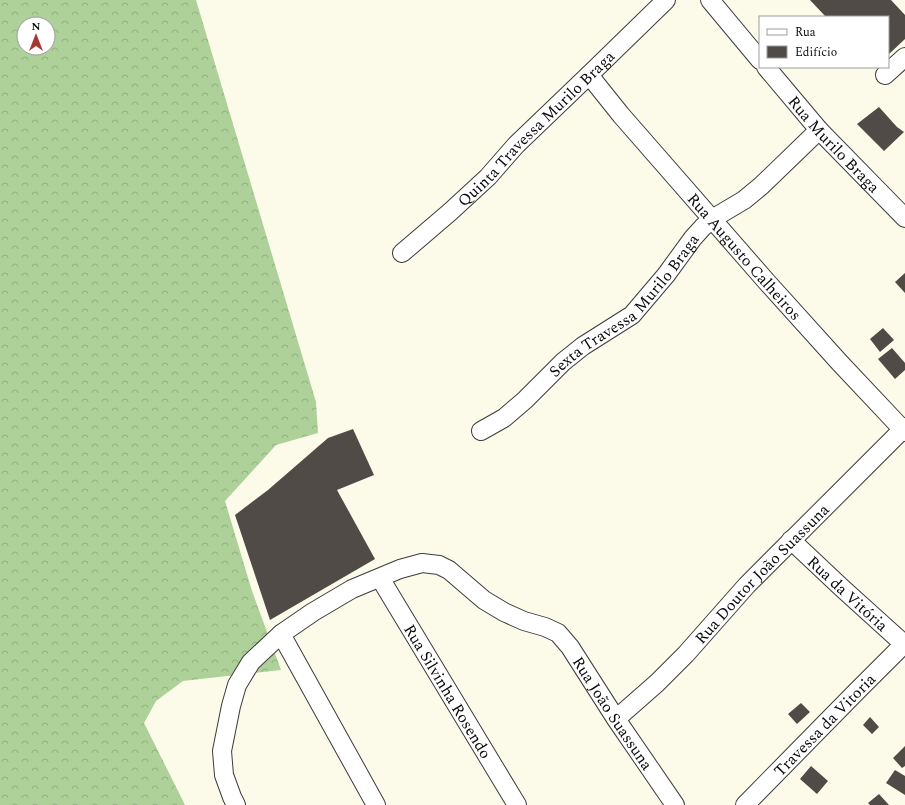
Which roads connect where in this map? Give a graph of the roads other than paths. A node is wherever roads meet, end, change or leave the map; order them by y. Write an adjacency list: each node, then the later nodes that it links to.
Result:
1 (666, 0): 7 (street, Quinta Travessa Murilo Braga)
2 (710, 0): 4 (street)
3 (905, 57): 6 (street)
4 (759, 59)
5 (767, 68): 8 (street, Rua Murilo Braga)
6 (885, 75)
7 (589, 76): 10 (street, Rua Augusto Calheiros); 11 (street, Quinta Travessa Murilo Braga)
8 (818, 130): 9 (street, Rua Murilo Braga); 10 (street, Sexta Travessa Murilo Braga)
9 (905, 218)
10 (712, 219): 12 (street, Rua Augusto Calheiros); 13 (street, Sexta Travessa Murilo Braga)
11 (402, 253)
12 (904, 429): 14 (street, Rua Doutor João Suassuna)
13 (481, 431)
14 (791, 540): 17 (street, Rua da Vitória); 18 (street, Rua Doutor João Suassuna)
15 (380, 578): 16 (street, Rua João Suassuna); 18 (street, Rua João Suassuna); 21 (street, Rua Silvinha Rosendo)
16 (281, 634): 19 (street, Rua João Suassuna); 20 (street)
17 (905, 644): 23 (street, Travessa da Vitoria)
18 (616, 719): 22 (street, Rua João Suassuna)
19 (236, 805)
20 (376, 805)
21 (517, 805)
22 (675, 805)
23 (745, 805)

